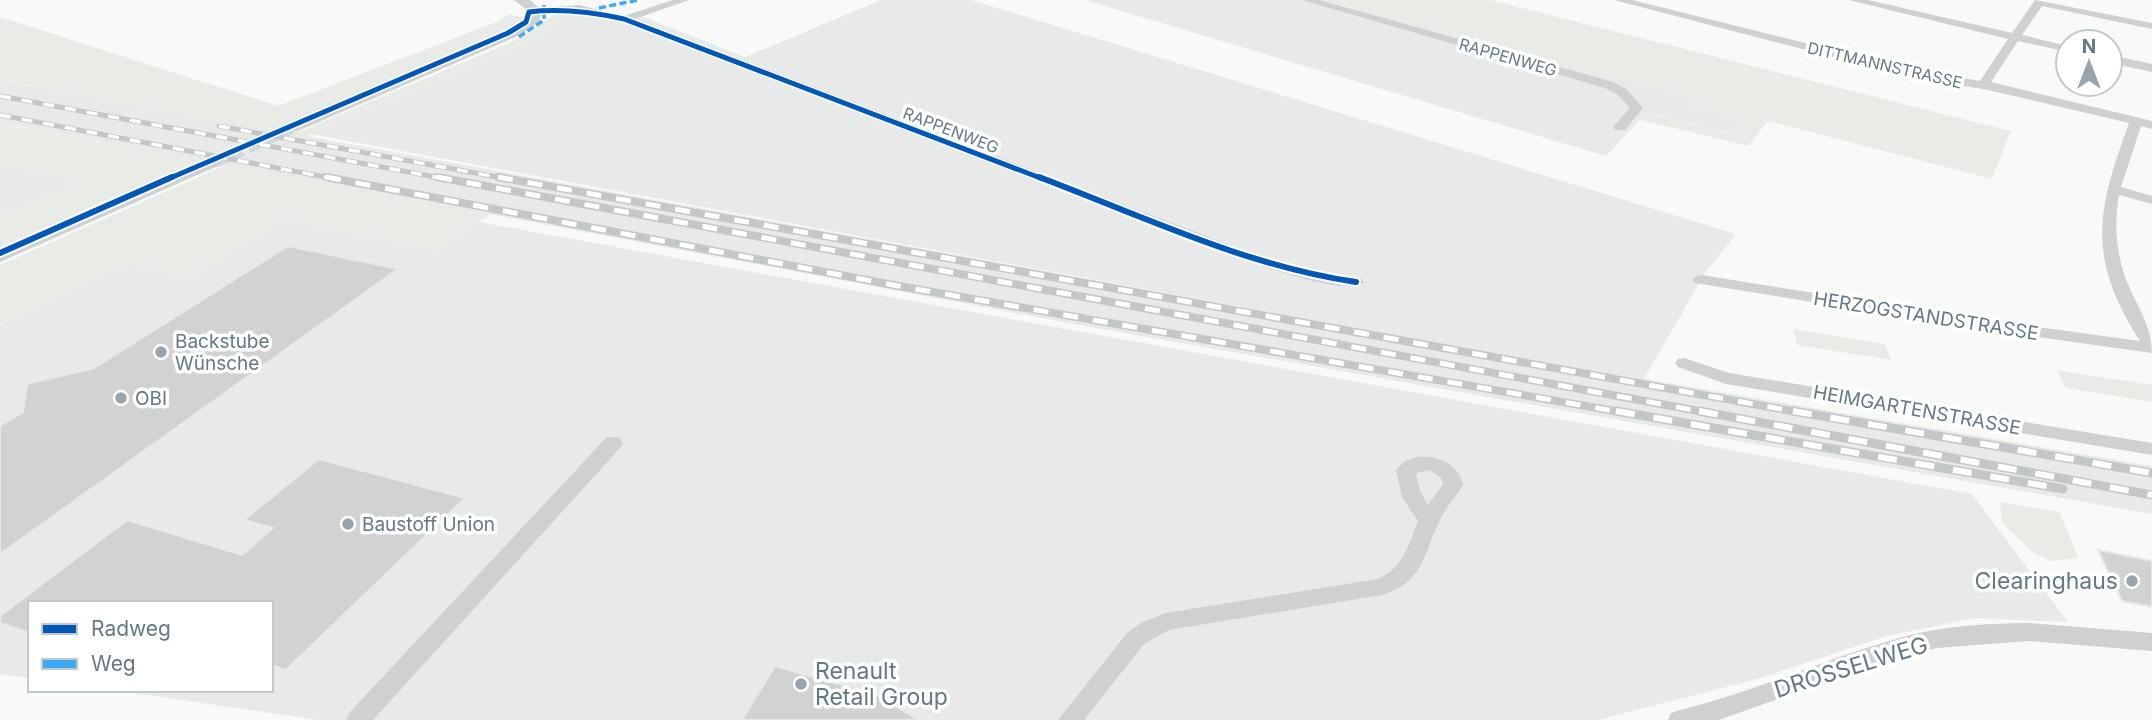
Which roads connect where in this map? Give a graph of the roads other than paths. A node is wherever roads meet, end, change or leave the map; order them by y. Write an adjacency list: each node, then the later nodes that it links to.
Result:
1 (519, 0): 7 (street)
2 (684, 0): 8 (street)
3 (1307, 0): 18 (street, RAPPENWEG)
4 (1619, 0): 14 (street, DITTMANNSTRASSE)
5 (1854, 0): 10 (street)
6 (2040, 1): 9 (street); 10 (street)
7 (536, 11): 8 (street, RAPPENWEG); 17 (street)
8 (624, 19): 24 (street, RAPPENWEG)
9 (2152, 26)
10 (2016, 37): 11 (street); 14 (street)
11 (2054, 46)
12 (2124, 62): 13 (street)
13 (2152, 68)
14 (1988, 86): 15 (street, DITTMANNSTRASSE)
15 (2136, 121): 16 (street, DITTMANNSTRASSE); 20 (street)
16 (2152, 125)
17 (296, 127)
18 (1620, 127)
19 (215, 162): 22 (street)
20 (2112, 189): 21 (street); 25 (street)
21 (2152, 200)
22 (0, 257)
23 (1701, 281): 25 (street, HERZOGSTANDSTRASSE)
24 (1356, 282)
25 (2152, 347)
26 (1684, 363): 28 (street, HEIMGARTENSTRASSE)
27 (613, 443): 31 (street)
28 (2152, 449)
29 (1429, 520): 32 (street)
30 (2152, 642): 33 (street, DROSSELWEG)
31 (358, 720)
32 (1070, 720)
33 (1680, 720)

